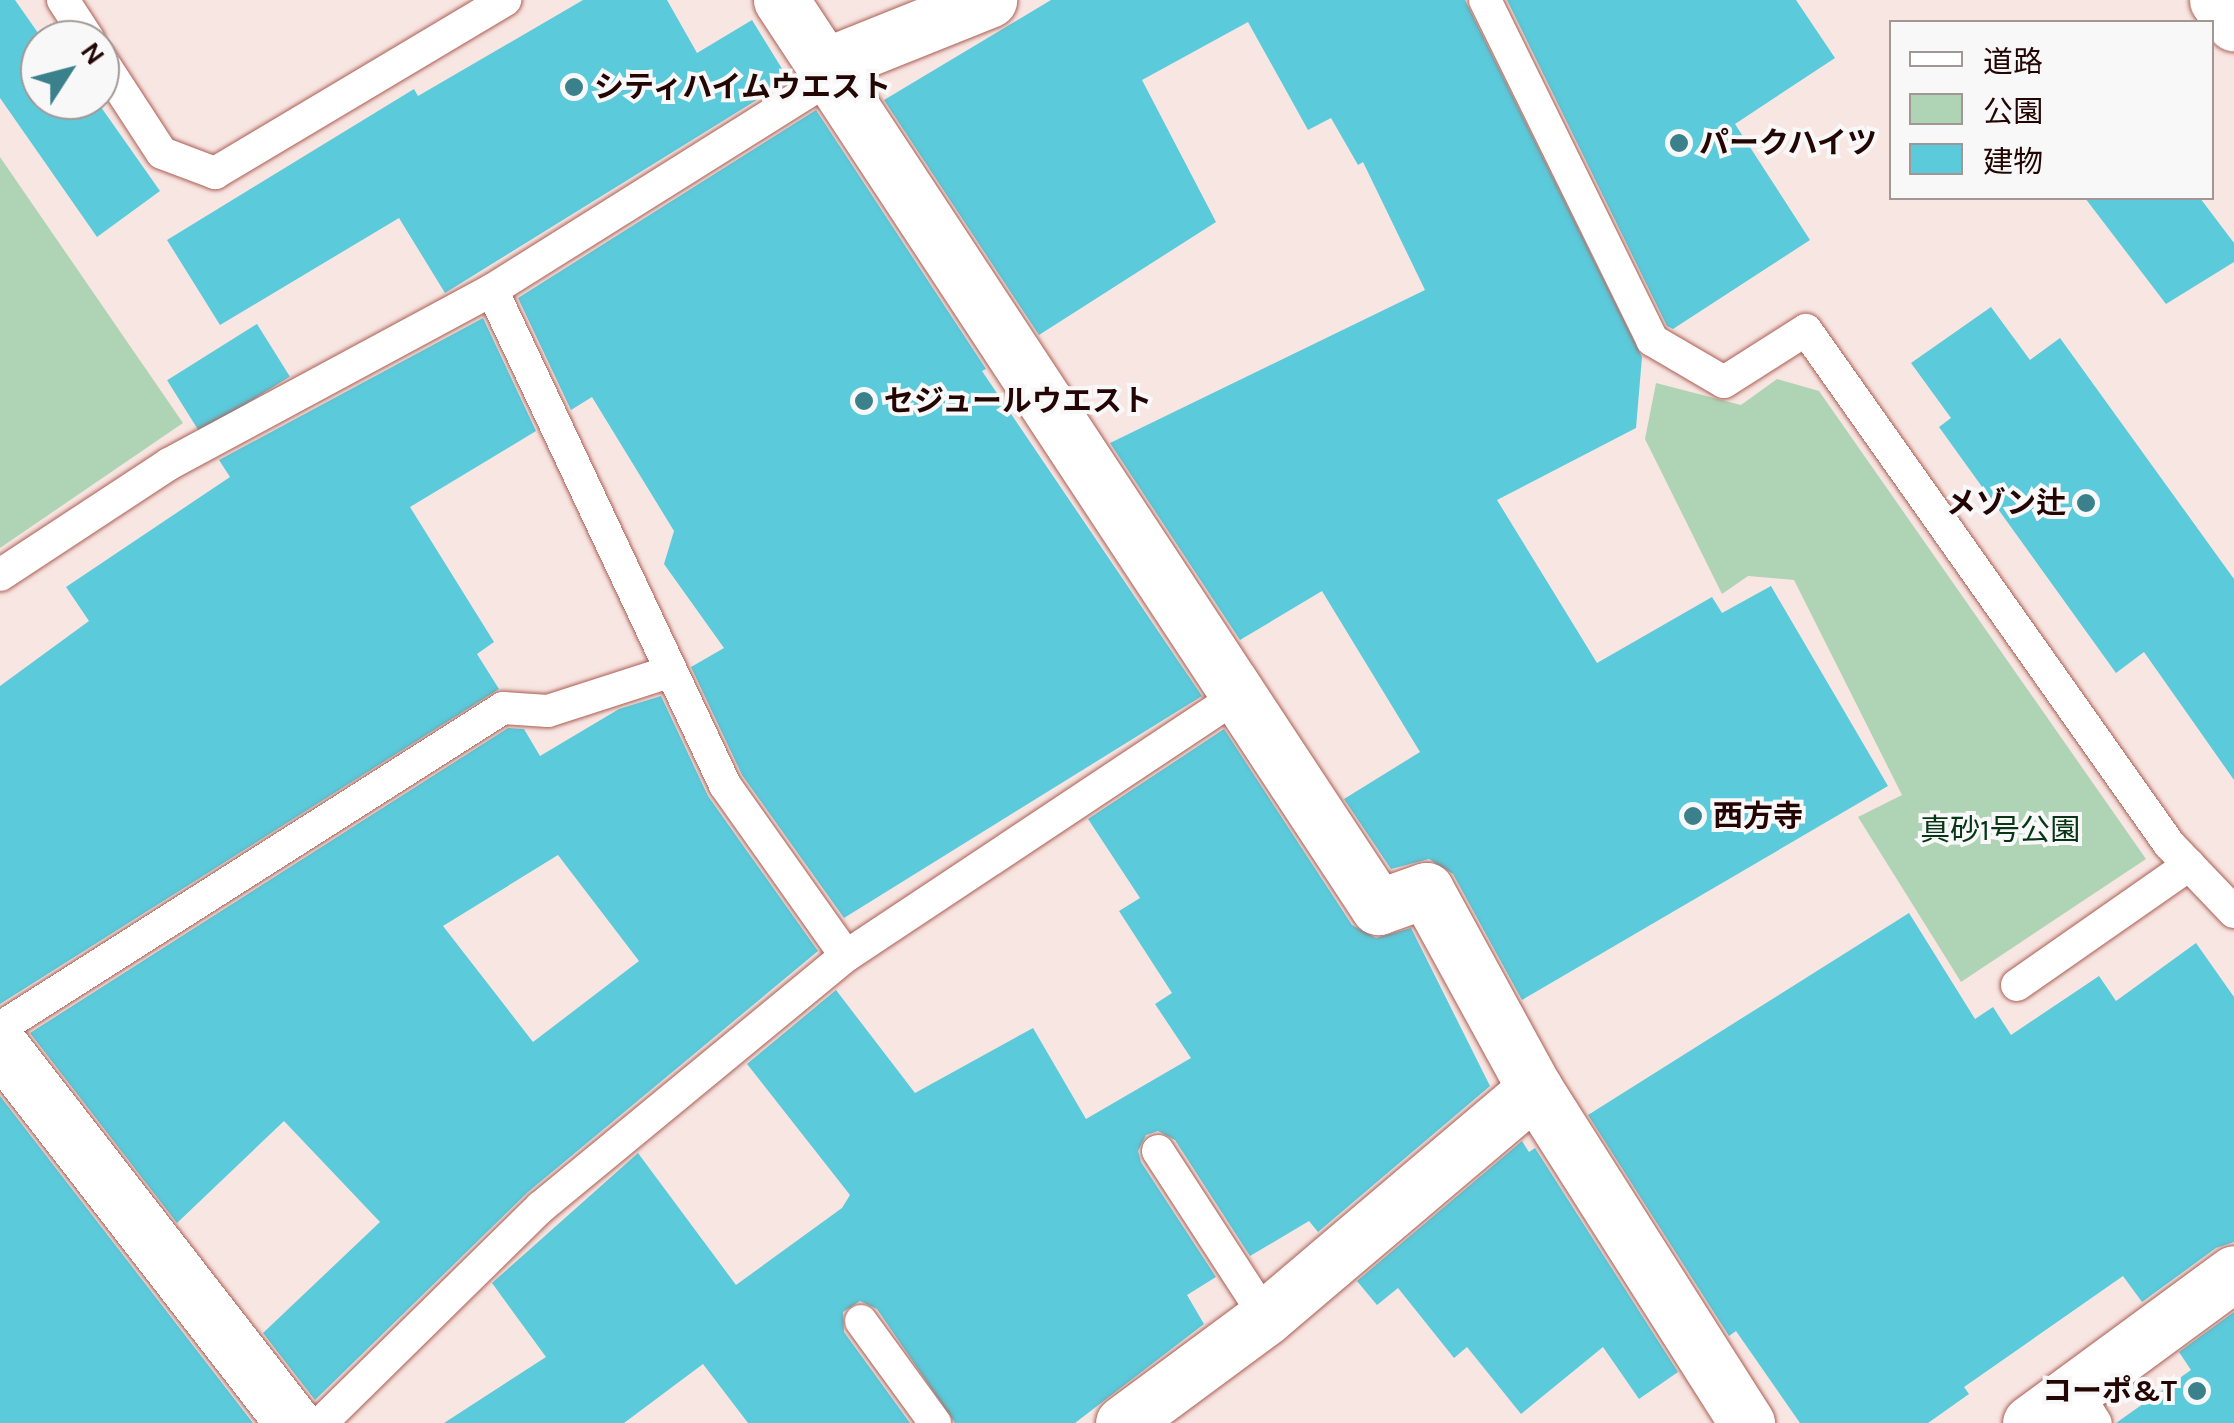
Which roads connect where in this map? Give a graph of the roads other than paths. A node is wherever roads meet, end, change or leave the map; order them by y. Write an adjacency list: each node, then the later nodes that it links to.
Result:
1 (505, 0): 8 (lane)
2 (781, 0): 7 (street)
3 (989, 0): 7 (street)
4 (1485, 0): 13 (lane)
5 (2217, 0): 6 (street)
6 (2234, 23)
7 (828, 72): 9 (lane); 12 (street)
8 (120, 89)
9 (492, 290): 10 (lane); 11 (lane)
10 (0, 575)
11 (669, 672): 15 (lane); 17 (lane)
12 (1239, 695): 15 (lane); 19 (street)
13 (2189, 865): 14 (lane); 16 (lane)
14 (2234, 912)
15 (846, 956): 26 (lane)
16 (2017, 985)
17 (0, 1028)
18 (0, 1045): 25 (street)
19 (1535, 1090): 22 (street); 29 (street)
20 (1158, 1151): 22 (lane)
21 (2234, 1274): 24 (street)
22 (1266, 1317): 28 (street)
23 (861, 1320): 27 (lane)
24 (2085, 1407): 30 (street)
25 (293, 1423)
26 (321, 1423)
27 (935, 1423)
28 (1123, 1423)
29 (1747, 1423)
30 (2030, 1423)

